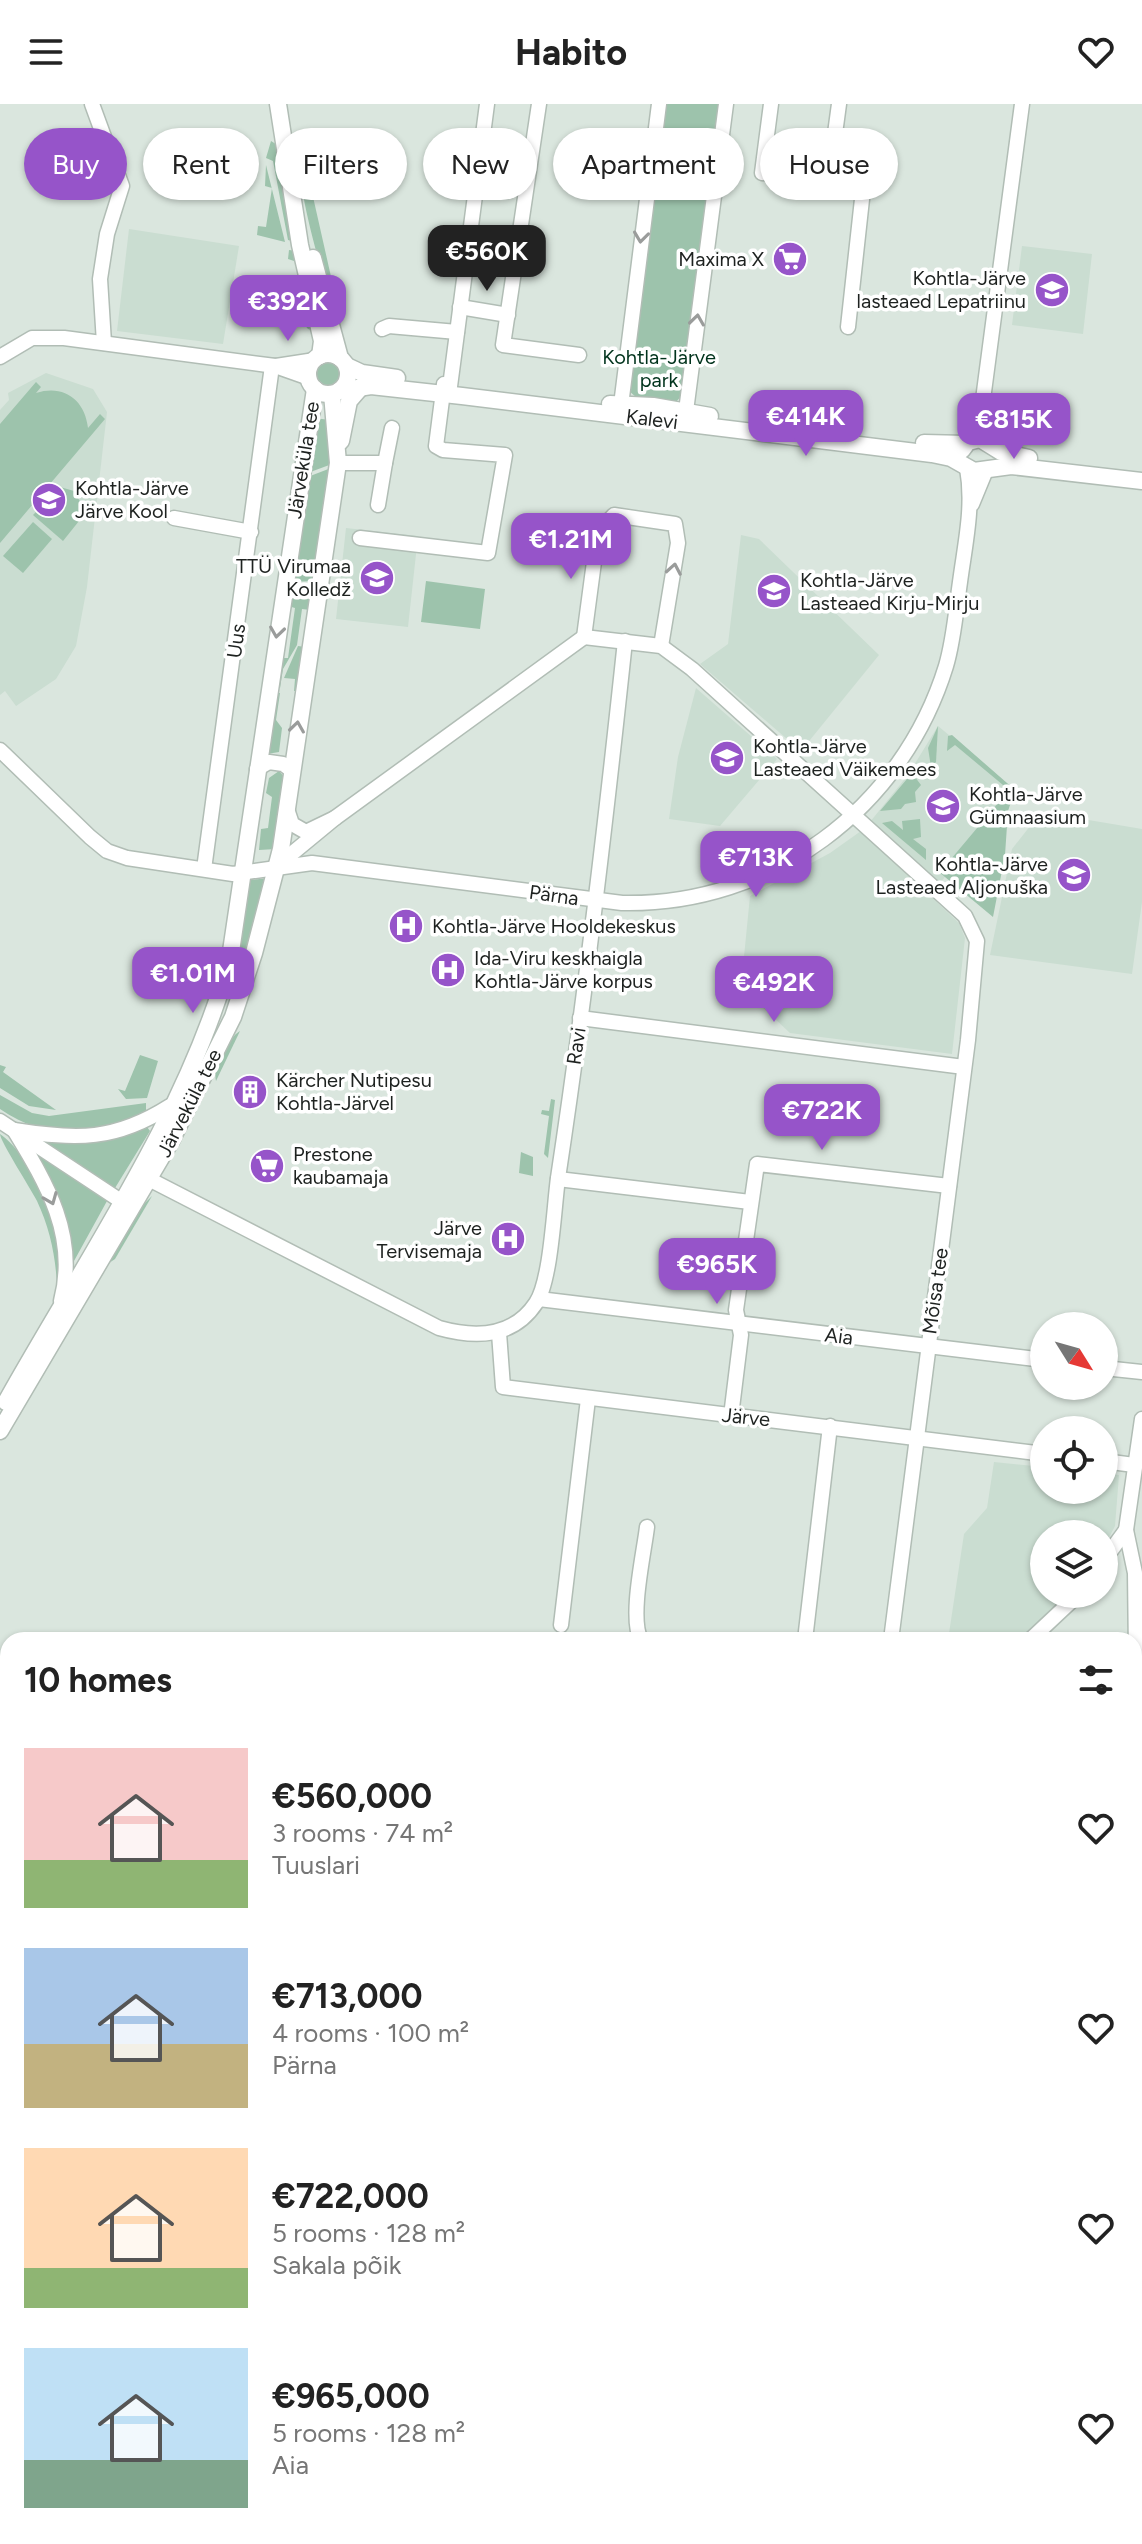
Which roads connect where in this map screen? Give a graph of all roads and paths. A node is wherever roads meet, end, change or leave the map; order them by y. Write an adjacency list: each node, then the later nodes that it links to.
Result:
1 (92, 104): 21 (street)
2 (278, 104): 10 (main road)
3 (487, 104): 16 (street)
4 (539, 104): 17 (street)
5 (659, 104): 32 (street, one-way to 32)
6 (726, 104): 33 (street, one-way to 6)
7 (771, 104): 11 (street)
8 (839, 104): 12 (street)
9 (1022, 104): 31 (street)
10 (282, 128)
11 (768, 128)
12 (836, 128)
13 (294, 200): 24 (main road)
14 (297, 200): 25 (main road)
15 (862, 200): 18 (street)
16 (460, 307): 17 (street); 20 (street)
17 (508, 315): 22 (street)
18 (848, 327)
19 (382, 329): 20 (street)
20 (457, 332): 29 (street)
21 (104, 343): 23 (street); 26 (street)
22 (579, 355)
23 (0, 357)
24 (318, 358): 25 (main road, Kalevi); 26 (street); 27 (main road, Järveküla tee)
25 (343, 362): 29 (main road, Kalevi); 30 (main road)
26 (273, 366): 27 (street); 47 (street, Uus)
27 (312, 383): 30 (main road); 53 (main road, Järveküla tee, one-way to 53)
28 (362, 386): 29 (main road, Kalevi); 30 (main road, Kalevi); 38 (main road)
29 (446, 389): 32 (main road, Kalevi); 48 (street)
30 (336, 392): 38 (main road, Järveküla tee)
31 (982, 407): 36 (street); 37 (street)
32 (620, 409): 33 (main road, Kalevi); 34 (main road, Kalevi)
33 (686, 411): 34 (street); 36 (main road, Kalevi)
34 (660, 420): 40 (main road, Kalevi)
35 (392, 428): 39 (street)
36 (967, 443): 37 (main road, Kalevi); 40 (main road)
37 (991, 445): 41 (main road); 42 (main road, Kalevi)
38 (338, 463): 39 (street); 54 (main road, Järveküla tee, one-way to 38)
39 (385, 463): 44 (street)
40 (965, 466): 41 (main road, Kalevi); 45 (street, Pärna)
41 (987, 469): 43 (main road, Kalevi); 45 (street, Pärna)
42 (1142, 472)
43 (1142, 481)
44 (378, 505)
45 (971, 508): 56 (street, Pärna)
46 (174, 518): 47 (street)
47 (251, 532): 59 (street, Uus)
48 (360, 538)
49 (584, 637): 50 (street); 51 (street, one-way to 49); 57 (street)
50 (625, 641): 51 (street); 61 (street, Ravi)
51 (661, 646): 56 (street)
52 (0, 750): 59 (street, Pärna)
53 (257, 769): 54 (street); 60 (main road, Järveküla tee)
54 (291, 770): 55 (main road, Järveküla tee)
55 (287, 797): 57 (street); 58 (main road, Järveküla tee)
56 (856, 815): 61 (street, Pärna); 63 (street, Mõisa tee)
57 (335, 818): 58 (street)
58 (278, 866): 60 (street, Pärna); 61 (street, Pärna); 67 (main road, Järveküla tee)
59 (204, 869): 60 (street, Pärna)
60 (238, 873): 64 (main road, Järveküla tee)
61 (594, 901): 62 (street, Ravi)
62 (580, 1018): 63 (street); 68 (street, Ravi)
63 (964, 1067): 69 (street, Mõisa tee)
64 (170, 1106): 66 (street); 67 (main road, Järveküla tee)
65 (0, 1121): 66 (street)
66 (14, 1130): 71 (street); 73 (street, one-way to 73)
67 (143, 1176): 71 (main road, Järveküla tee); 75 (street)
68 (558, 1179): 70 (street); 72 (street, Ravi)
69 (949, 1186): 70 (street); 76 (street, Mõisa tee)
70 (750, 1202): 74 (street)
71 (126, 1204): 73 (main road, Järveküla tee); 85 (main road, Järveküla tee)
72 (536, 1302): 74 (street, Aia); 75 (street)
73 (60, 1304): 81 (main road, Järveküla tee)
74 (739, 1324): 76 (street, Aia); 82 (street)
75 (499, 1333): 80 (street, Järve)
76 (928, 1346): 77 (street, Aia); 86 (street, Mõisa tee)
77 (1030, 1358)
78 (1118, 1369): 79 (street)
79 (1142, 1372)
80 (588, 1399): 82 (street, Järve); 94 (street)
81 (0, 1412)
82 (731, 1416): 84 (street, Järve)
83 (1142, 1419): 89 (street)
84 (830, 1426): 86 (street, Järve); 96 (street)
85 (0, 1431)
86 (918, 1437): 87 (street, Järve); 97 (street, Mõisa tee)
87 (1030, 1452)
88 (1118, 1463): 89 (street)
89 (1134, 1465): 91 (street)
90 (647, 1527): 95 (street)
91 (1126, 1530): 92 (street); 99 (street)
92 (1118, 1541)
93 (1064, 1608): 98 (street)
94 (561, 1625)
95 (640, 1632)
96 (806, 1632)
97 (892, 1632)
98 (1039, 1632)
99 (1136, 1632)

